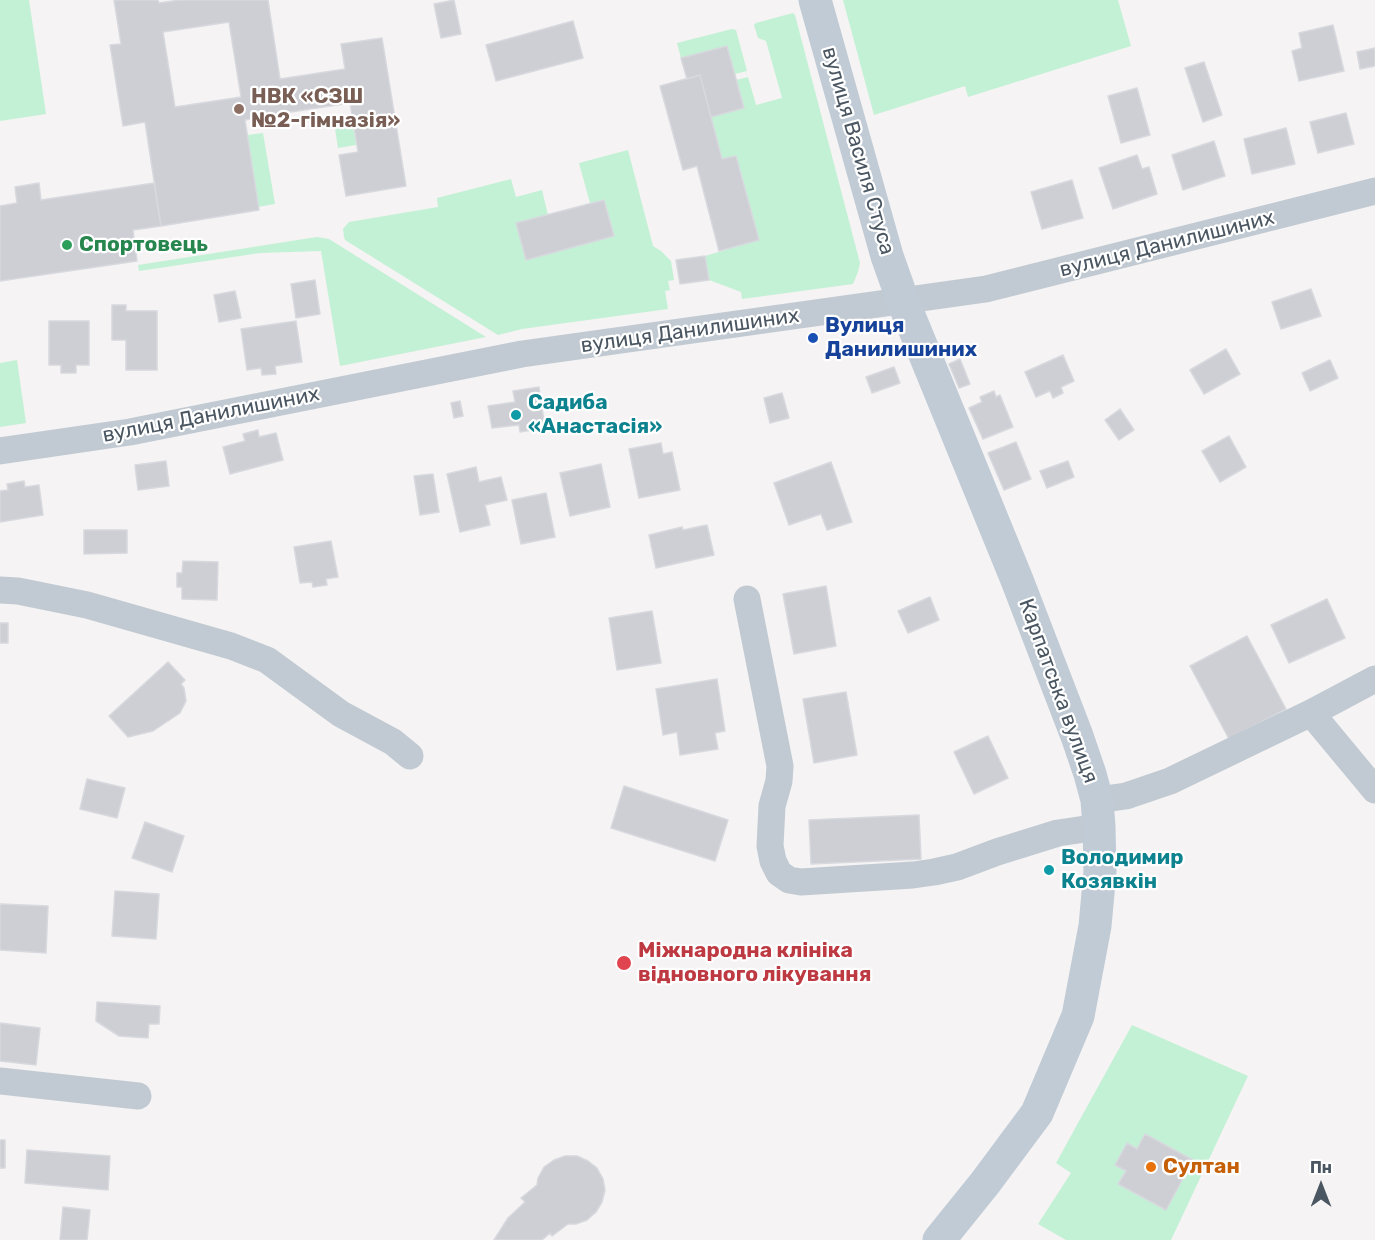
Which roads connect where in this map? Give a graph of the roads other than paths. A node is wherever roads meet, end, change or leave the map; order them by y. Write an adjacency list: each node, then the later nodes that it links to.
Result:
1 (815, 0): 3 (street, вулиця Василя Стуса)
2 (1375, 191): 3 (street, вулиця Данилишиних)
3 (903, 301): 4 (street, вулиця Данилишиних); 11 (street, Карпатська вулиця)
4 (0, 451)
5 (0, 590): 9 (street)
6 (747, 598): 11 (street)
7 (1375, 679): 8 (street)
8 (1311, 713): 10 (street); 11 (street)
9 (410, 756)
10 (1375, 789)
11 (1098, 814): 14 (street, Карпатська вулиця)
12 (0, 1080): 13 (street)
13 (138, 1096)
14 (939, 1240)

